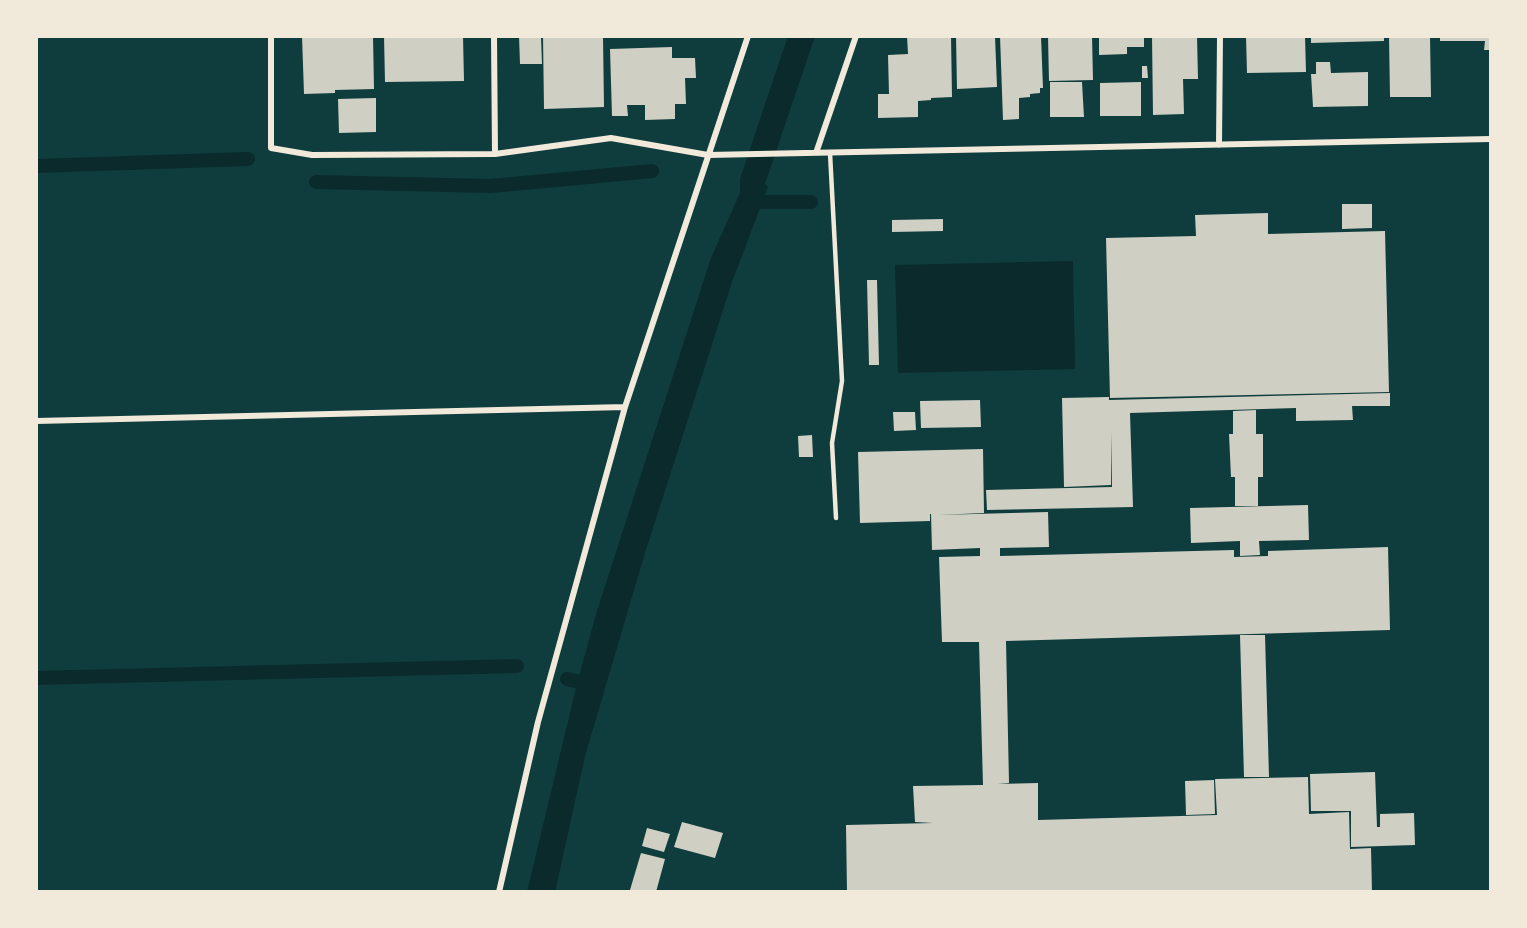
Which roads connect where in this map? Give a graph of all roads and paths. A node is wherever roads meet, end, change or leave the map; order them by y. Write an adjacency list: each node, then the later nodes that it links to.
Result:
1 (271, 36): 10 (street)
2 (494, 36): 10 (street)
3 (748, 36): 11 (street)
4 (856, 36): 8 (street)
5 (1220, 36): 7 (street)
6 (1491, 139): 7 (street)
7 (1219, 145): 9 (street)
8 (816, 153): 9 (street); 11 (street)
9 (830, 153): 14 (lane)
10 (495, 154): 11 (street)
11 (708, 155): 12 (street)
12 (625, 406): 13 (street); 15 (street)
13 (36, 421)
14 (836, 518)
15 (499, 892)

